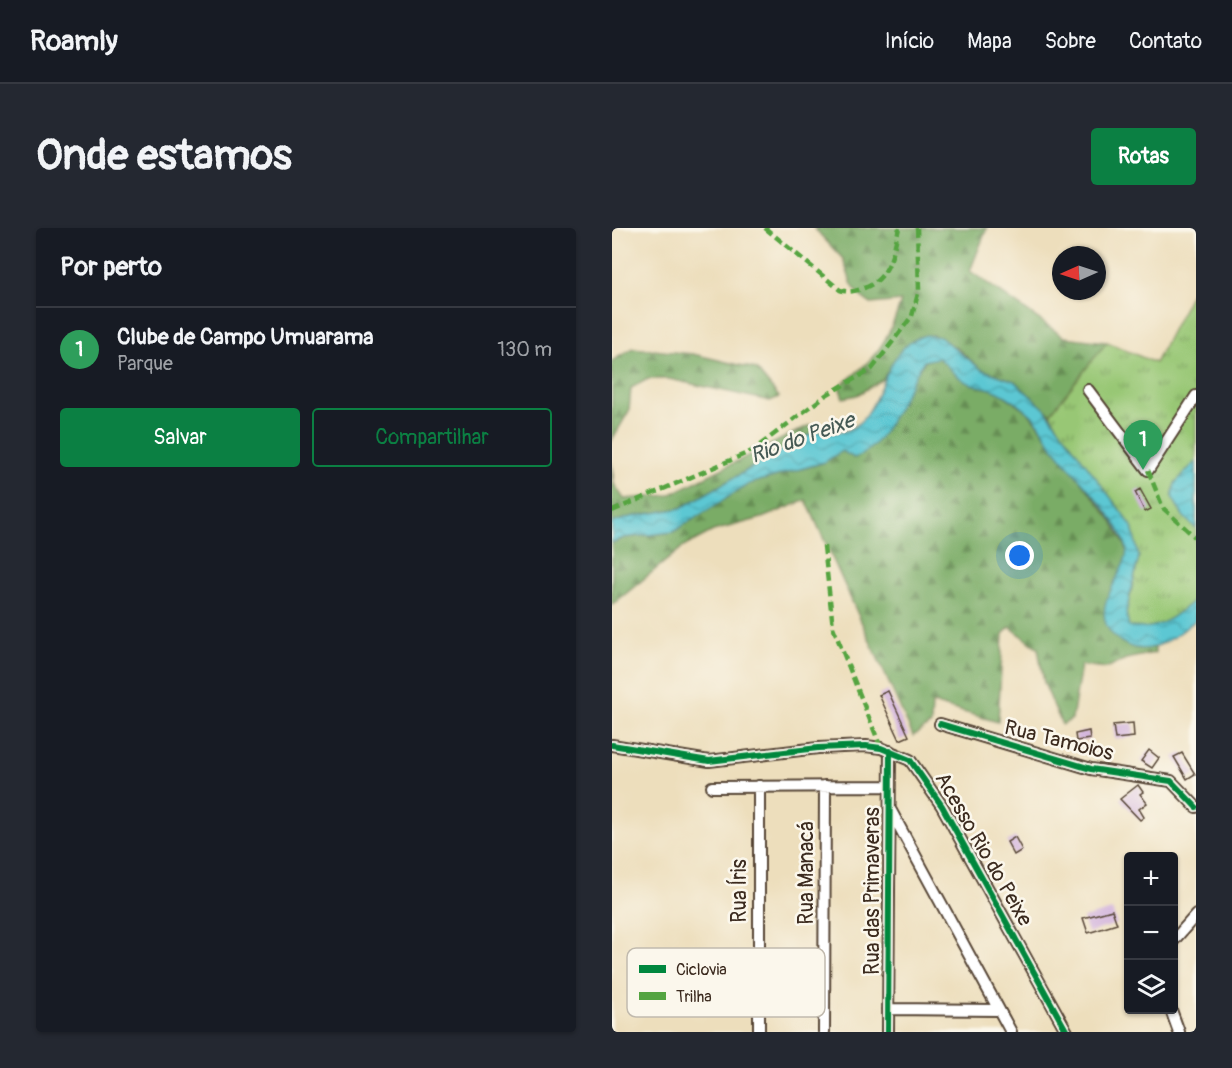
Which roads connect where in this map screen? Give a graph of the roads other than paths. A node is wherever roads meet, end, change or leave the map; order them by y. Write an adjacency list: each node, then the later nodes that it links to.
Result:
1 (1088, 390): 2 (street)
2 (1196, 396)
3 (940, 724): 10 (street, Rua Tamoios)
4 (612, 746): 5 (street, Acesso Rio do Peixe)
5 (890, 751): 8 (street, Rua das Primaveras); 25 (street, Acesso Rio do Peixe)
6 (759, 786): 7 (street); 9 (street); 16 (street, Rua Íris)
7 (825, 786): 8 (street); 17 (street, Rua Manacá)
8 (890, 786): 11 (street, Rua das Primaveras)
9 (712, 787)
10 (1196, 807)
11 (889, 808): 12 (street, Rua das Primaveras); 13 (street)
12 (889, 851): 13 (street); 18 (street, Rua das Primaveras)
13 (915, 859): 19 (street)
14 (1196, 915): 15 (street)
15 (1178, 935)
16 (759, 948)
17 (824, 948)
18 (888, 1009): 19 (street); 23 (street, Rua das Primaveras)
19 (999, 1010): 24 (street)
20 (1172, 1014): 26 (street)
21 (824, 1017): 22 (street, Rua Manacá)
22 (824, 1032)
23 (888, 1032)
24 (1011, 1032)
25 (1067, 1032)
26 (1179, 1032)

